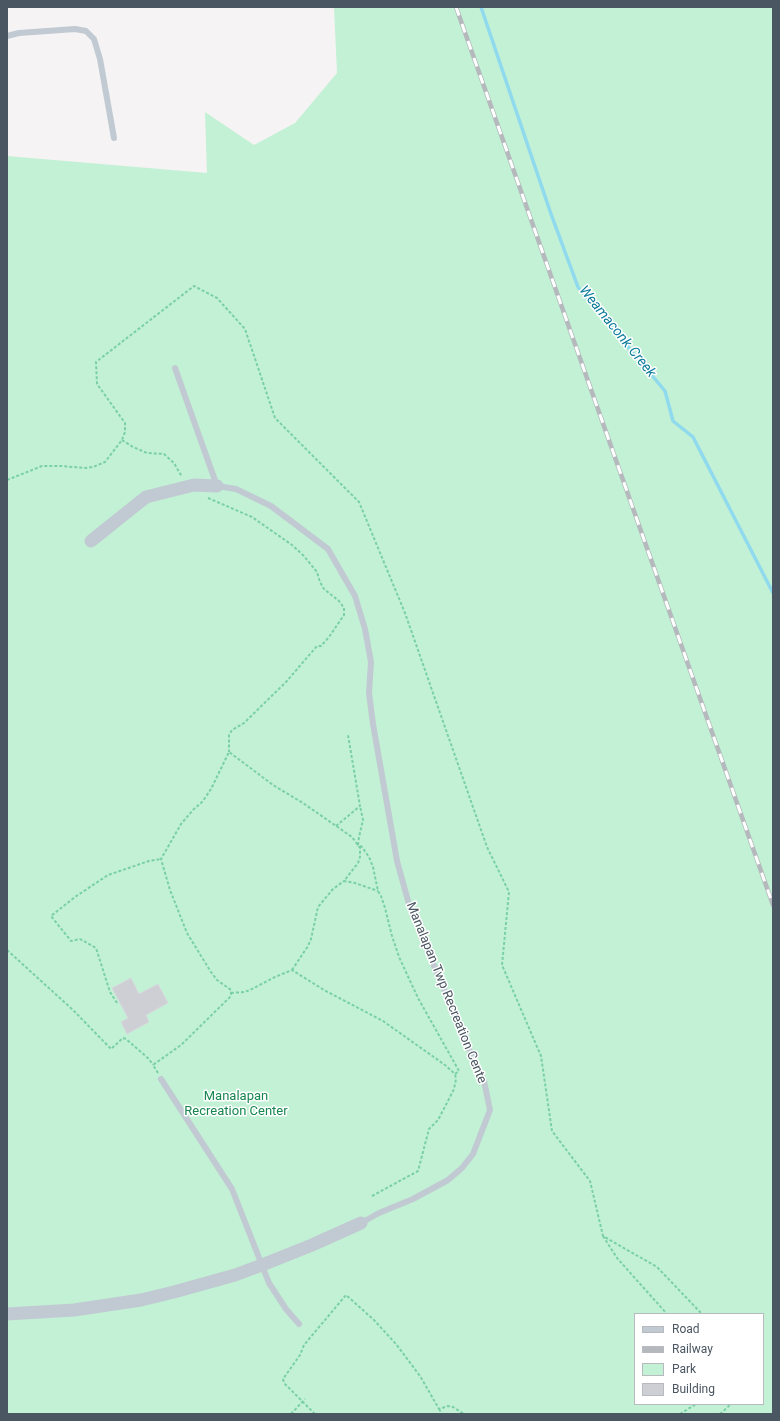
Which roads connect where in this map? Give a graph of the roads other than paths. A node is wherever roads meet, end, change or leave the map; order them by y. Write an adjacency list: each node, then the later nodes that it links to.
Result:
1 (7, 36): 2 (lane)
2 (114, 138)
3 (175, 368): 4 (lane)
4 (217, 486): 5 (street, Manalapan Twp Recreation Cente); 7 (lane, Manalapan Twp Recreation Cente)
5 (91, 541)
6 (161, 1079): 8 (lane)
7 (361, 1223): 8 (street)
8 (262, 1265): 9 (street); 10 (lane)
9 (7, 1314)
10 (299, 1324)

